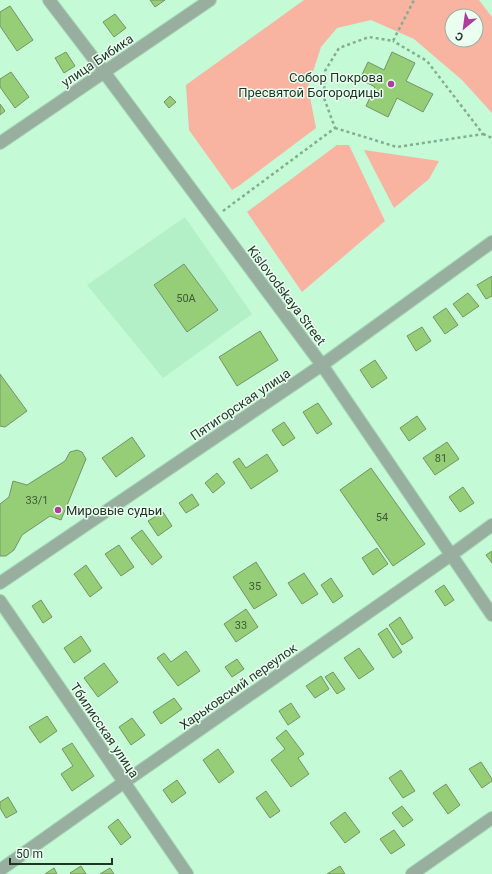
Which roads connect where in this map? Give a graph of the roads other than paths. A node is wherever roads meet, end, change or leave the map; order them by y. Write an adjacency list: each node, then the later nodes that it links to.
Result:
1 (49, 0): 3 (street, Kislovodskaya Street)
2 (210, 0): 3 (street, улица Бибика)
3 (104, 72): 4 (street, улица Бибика); 6 (street, Kislovodskaya Street)
4 (0, 143)
5 (492, 242): 6 (street, Пятигорская улица)
6 (322, 365): 8 (street, Kislovodskaya Street); 9 (street, Пятигорская улица)
7 (492, 525): 8 (street, Харьковский переулок)
8 (451, 555): 11 (street, Kislovodskaya Street); 12 (street, Харьковский переулок)
9 (0, 583)
10 (0, 601): 12 (street, Тбилисская улица)
11 (492, 615)
12 (124, 783): 14 (street, Харьковский переулок); 15 (street, Тбилисская улица)
13 (492, 818): 16 (street)
14 (0, 870)
15 (187, 874)
16 (412, 874)

